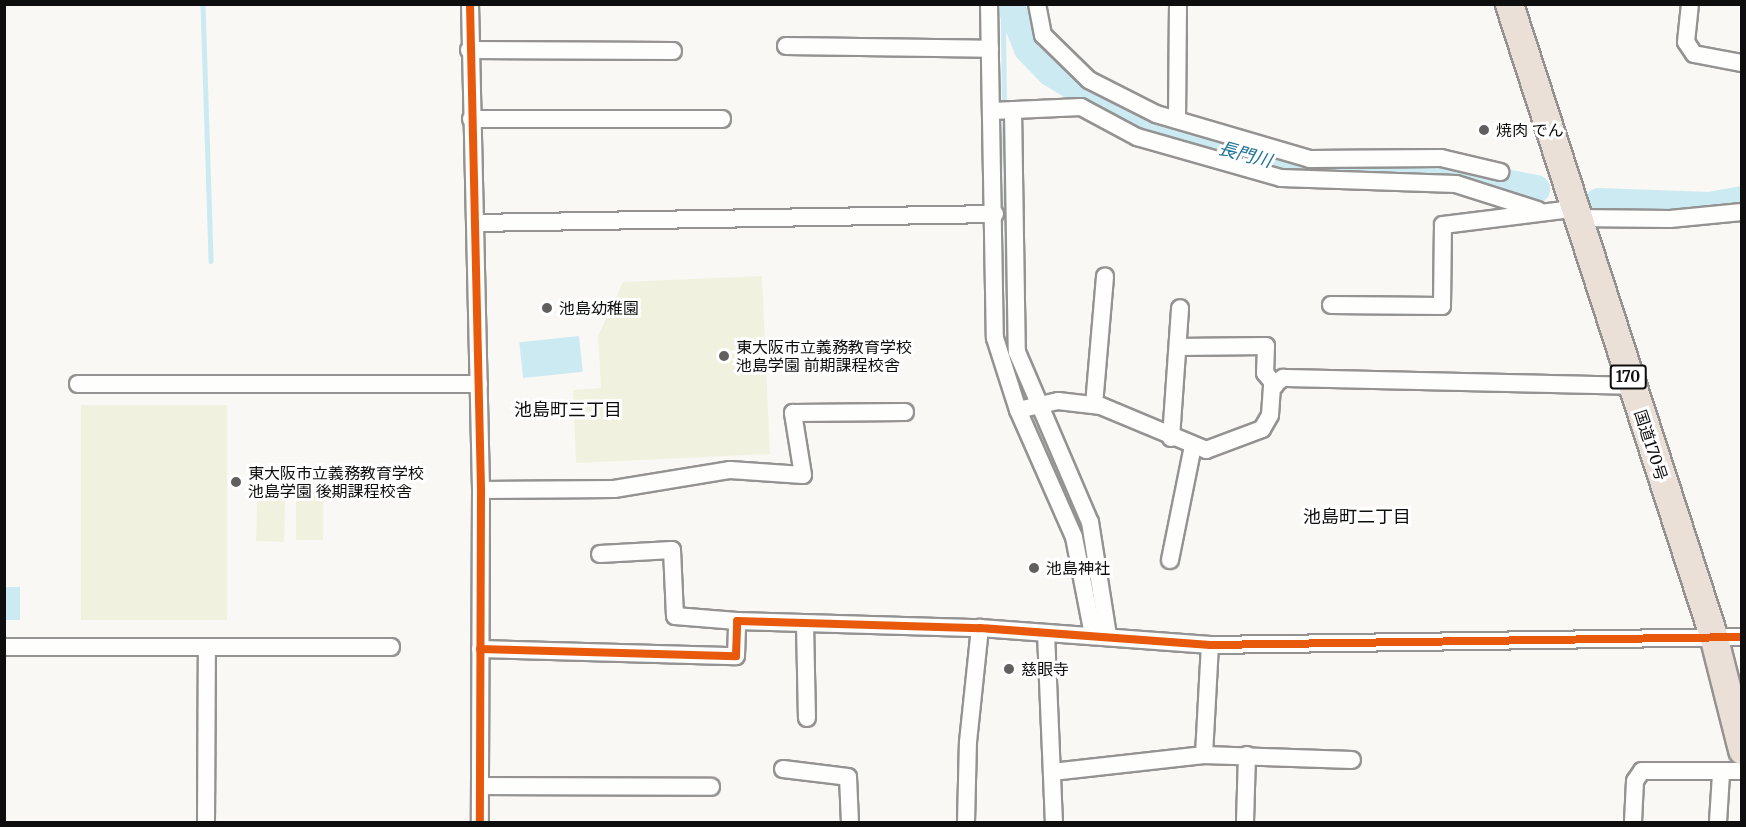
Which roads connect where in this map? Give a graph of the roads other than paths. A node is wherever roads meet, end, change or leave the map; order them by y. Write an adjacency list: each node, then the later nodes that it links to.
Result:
1 (470, 4): 9 (street)
2 (989, 4): 8 (street)
3 (1037, 4): 16 (street)
4 (1178, 4): 16 (street)
5 (1509, 4): 21 (highway, 国道170号 / 170)
6 (1690, 4): 11 (street)
7 (786, 46): 8 (street)
8 (990, 49): 13 (street)
9 (469, 50): 10 (street); 14 (street)
10 (673, 51)
11 (1742, 63)
12 (1013, 110): 13 (street); 18 (street); 31 (street)
13 (992, 111): 20 (street)
14 (471, 119): 15 (street); 22 (street)
15 (722, 119)
16 (1177, 120): 17 (street)
17 (1500, 172)
18 (1538, 210): 21 (street); 24 (street)
19 (1742, 212): 21 (street)
20 (995, 214): 22 (street); 33 (street)
21 (1573, 214): 30 (highway, 国道170号 / 170)
22 (475, 223): 28 (street)
23 (1105, 276): 32 (street)
24 (1331, 305)
25 (1180, 308): 26 (street)
26 (1178, 347): 29 (street); 35 (street)
27 (78, 384): 28 (street)
28 (478, 384): 37 (street)
29 (1275, 385): 30 (street); 36 (street)
30 (1632, 386): 44 (highway, 国道170号 / 170)
31 (1038, 405): 32 (street); 33 (street); 45 (street)
32 (1094, 405): 35 (street)
33 (1018, 410): 45 (street)
34 (905, 412): 37 (street)
35 (1171, 438): 36 (street)
36 (1193, 446): 39 (street)
37 (481, 490): 51 (street)
38 (600, 554): 40 (street)
39 (1170, 560)
40 (737, 621): 41 (street); 51 (street)
41 (805, 624): 42 (street); 52 (street)
42 (980, 628): 43 (street); 66 (street)
43 (1046, 633): 45 (street); 59 (street)
44 (1713, 635): 46 (street); 47 (street); 53 (highway, 国道170号 / 170)
45 (1101, 636): 47 (street)
46 (1742, 637)
47 (1210, 645): 54 (street)
48 (4, 647): 50 (street)
49 (391, 647): 50 (street)
50 (207, 650): 63 (street)
51 (480, 650): 61 (street)
52 (807, 718)
53 (1742, 750)
54 (1204, 755): 55 (street); 59 (street)
55 (1247, 755): 56 (street); 68 (street)
56 (1352, 760)
57 (783, 769): 65 (street)
58 (1742, 771): 60 (street)
59 (1052, 772): 67 (street)
60 (1721, 774): 69 (street); 70 (street)
61 (480, 786): 62 (street); 64 (street)
62 (711, 787)
63 (206, 822)
64 (480, 822)
65 (850, 822)
66 (966, 822)
67 (1054, 822)
68 (1245, 822)
69 (1634, 822)
70 (1718, 822)

